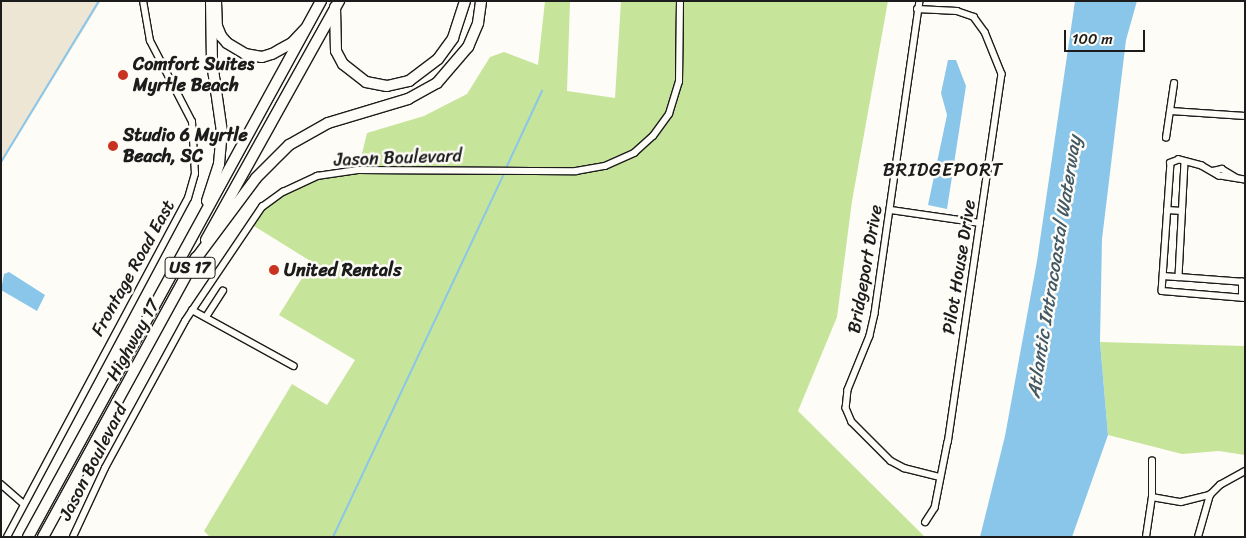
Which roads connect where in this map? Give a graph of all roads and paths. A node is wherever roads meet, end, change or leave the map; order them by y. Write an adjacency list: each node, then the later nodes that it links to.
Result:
1 (143, 1): 39 (street, Frontage Road East)
2 (211, 1): 23 (highway)
3 (216, 1): 12 (highway)
4 (321, 1): 12 (highway, Highway 17 / US 17)
5 (465, 1): 10 (highway)
6 (481, 1): 24 (highway)
7 (680, 1): 30 (street, Jason Boulevard)
8 (914, 1): 11 (street, Bridgeport Drive)
9 (920, 1): 11 (street, Bridgeport Drive)
10 (337, 4): 24 (highway, Highway 17 / US 17)
11 (917, 9): 19 (street, Bridgeport Drive); 22 (street, Pilot House Drive)
12 (305, 29): 23 (highway, Highway 17 / US 17)
13 (1174, 84): 14 (street)
14 (1171, 111): 15 (street); 16 (street)
15 (1245, 116)
16 (1166, 138)
17 (1185, 162): 18 (street); 20 (street); 21 (street)
18 (1245, 180)
19 (891, 210): 22 (street); 35 (street, Bridgeport Drive)
20 (1167, 210): 21 (street); 25 (street)
21 (1182, 211): 26 (street)
22 (980, 223): 35 (street, Pilot House Drive)
23 (200, 225): 42 (highway, Highway 17 / US 17)
24 (192, 264): 43 (highway, Highway 17 / US 17)
25 (1163, 276): 26 (street); 29 (street)
26 (1179, 277): 27 (street)
27 (1244, 282): 29 (street)
28 (223, 292): 31 (street)
29 (1243, 298)
30 (192, 310): 31 (street); 44 (street, Jason Boulevard)
31 (206, 317): 32 (street)
32 (294, 366)
33 (1152, 461): 38 (street)
34 (1245, 470): 37 (street)
35 (940, 477): 40 (street, Pilot House Drive)
36 (1, 484): 39 (street)
37 (1210, 495): 38 (street); 46 (street)
38 (1152, 497): 45 (street)
39 (24, 504): 41 (street, Frontage Road East)
40 (926, 522)
41 (7, 537)
42 (28, 537)
43 (44, 537)
44 (73, 537)
45 (1146, 537)
46 (1198, 537)

